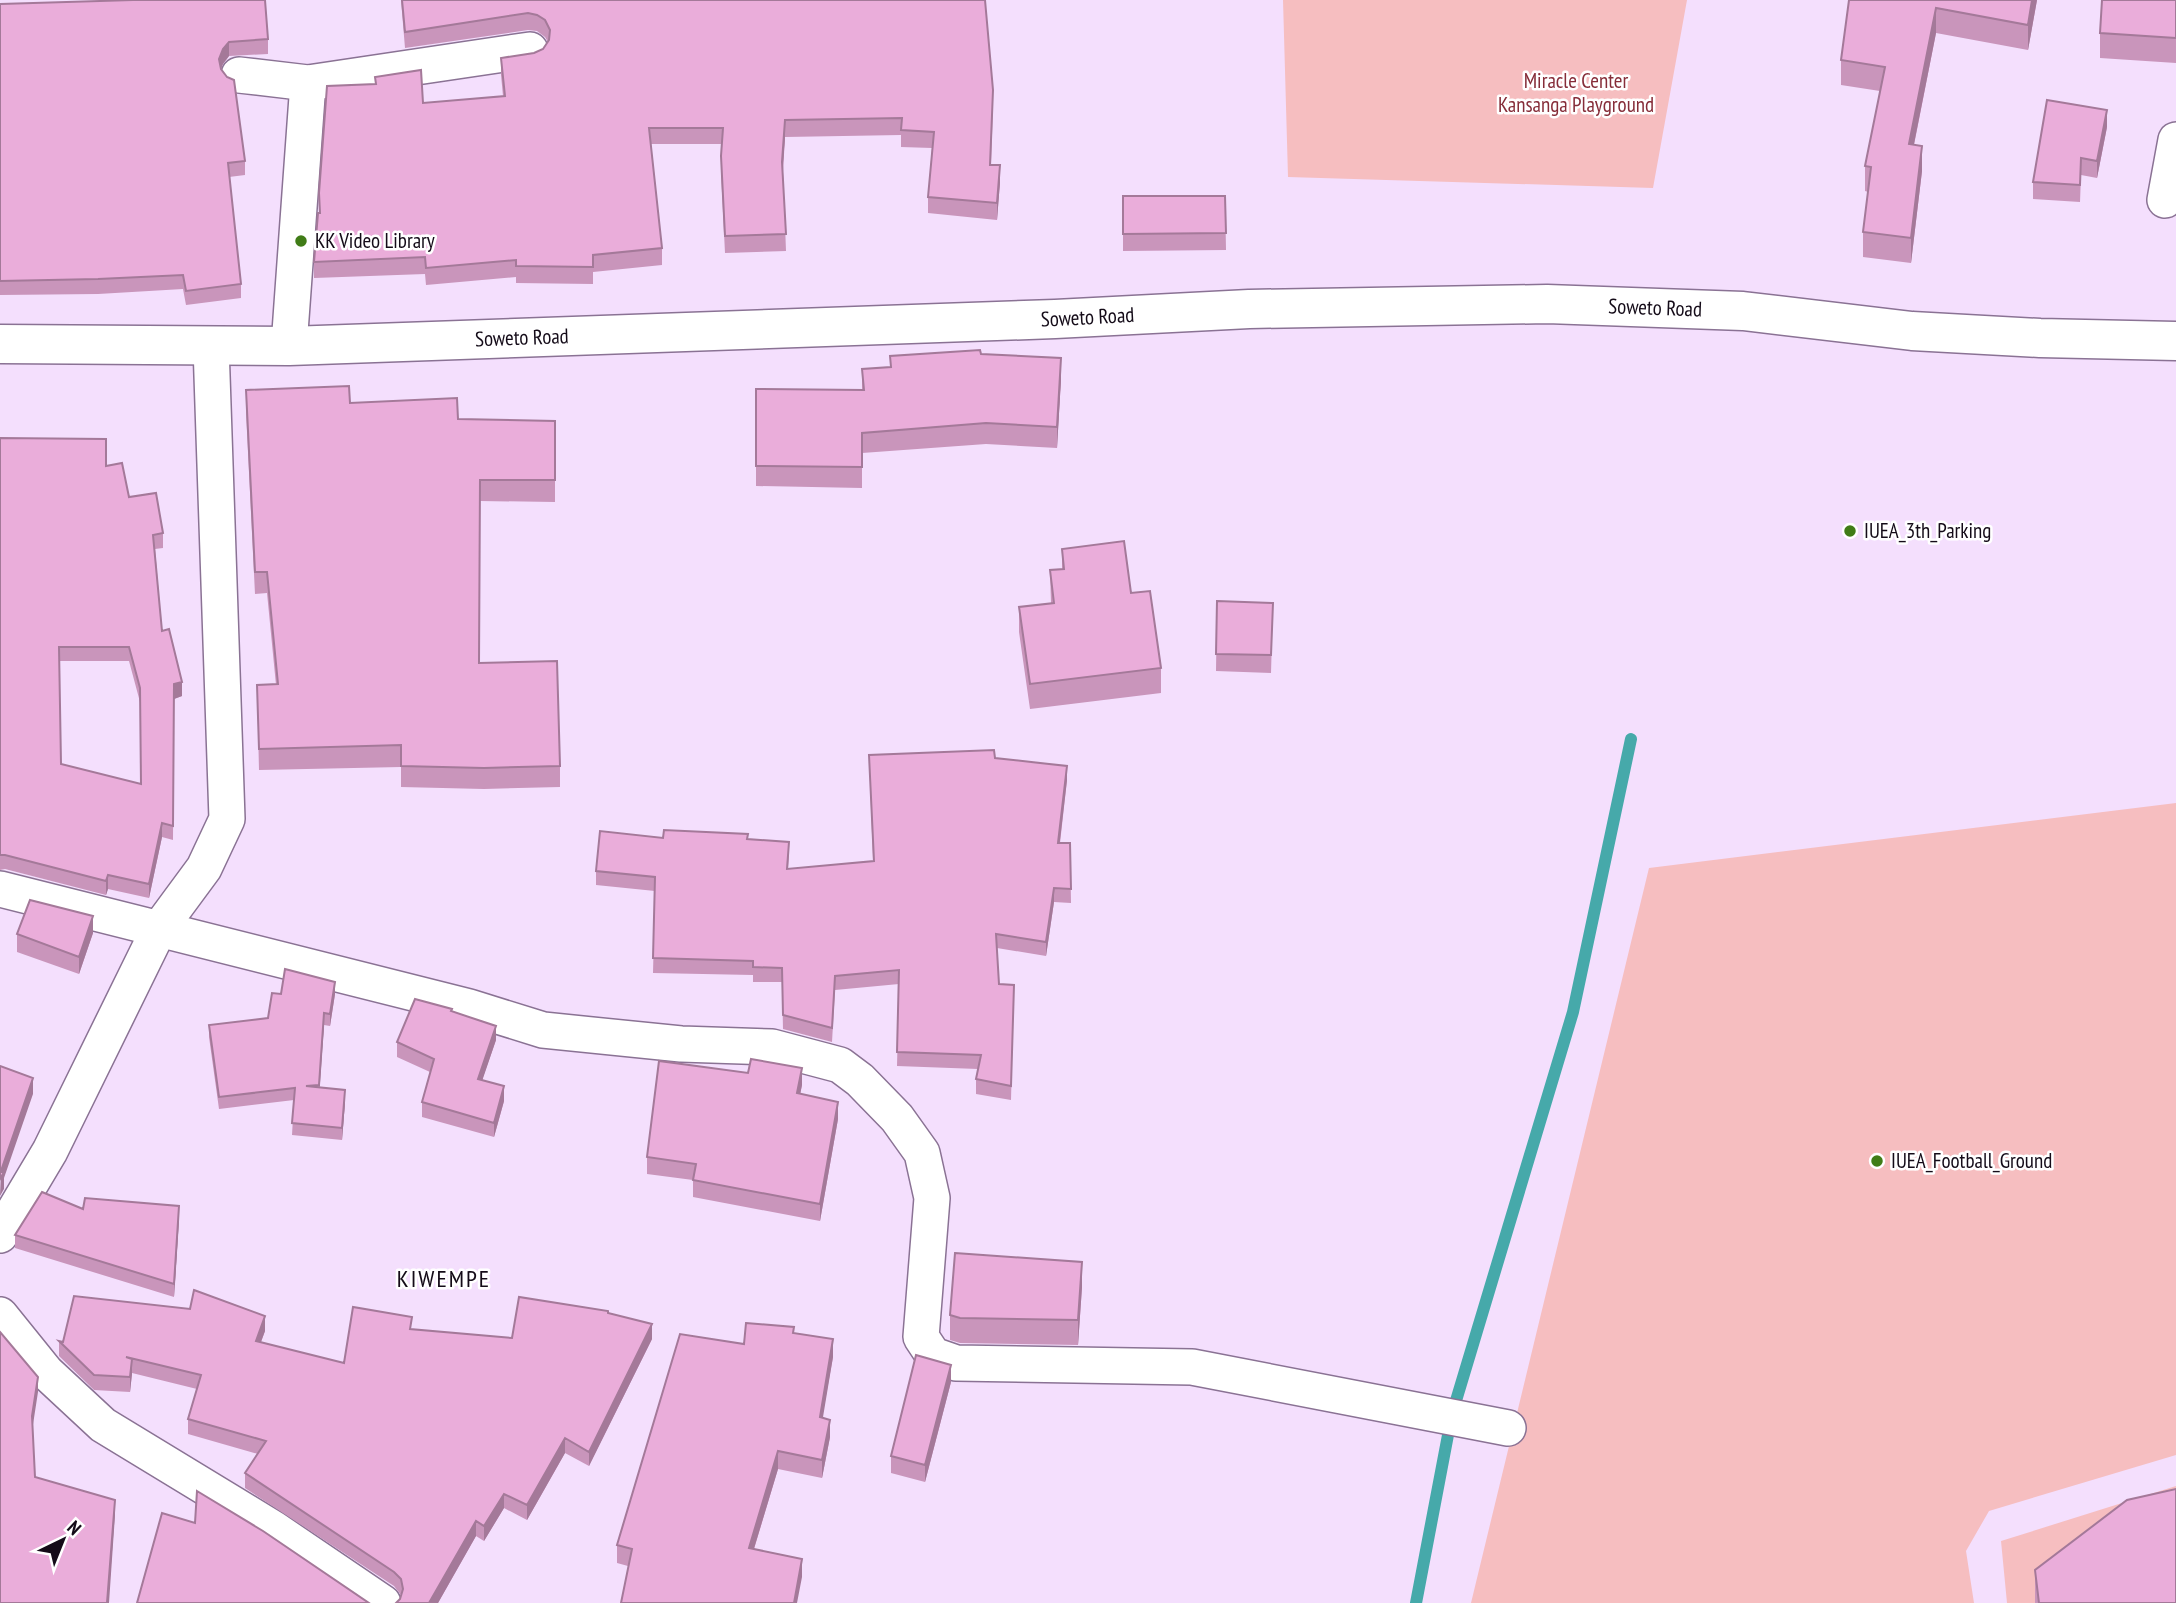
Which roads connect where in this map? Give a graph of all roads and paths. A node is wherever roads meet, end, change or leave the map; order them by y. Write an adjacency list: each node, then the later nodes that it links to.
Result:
1 (530, 50): 3 (street)
2 (239, 75): 3 (street)
3 (308, 83): 9 (street)
4 (2176, 140): 5 (street)
5 (2165, 200)
6 (2176, 341): 9 (street, Soweto Road)
7 (0, 344): 8 (street, Soweto Road)
8 (211, 346): 9 (street, Soweto Road); 11 (street)
9 (289, 346)
10 (0, 889): 11 (street)
11 (159, 929): 12 (street); 14 (street)
12 (0, 1235)
13 (0, 1315): 15 (street)
14 (1508, 1428)
15 (383, 1603)

